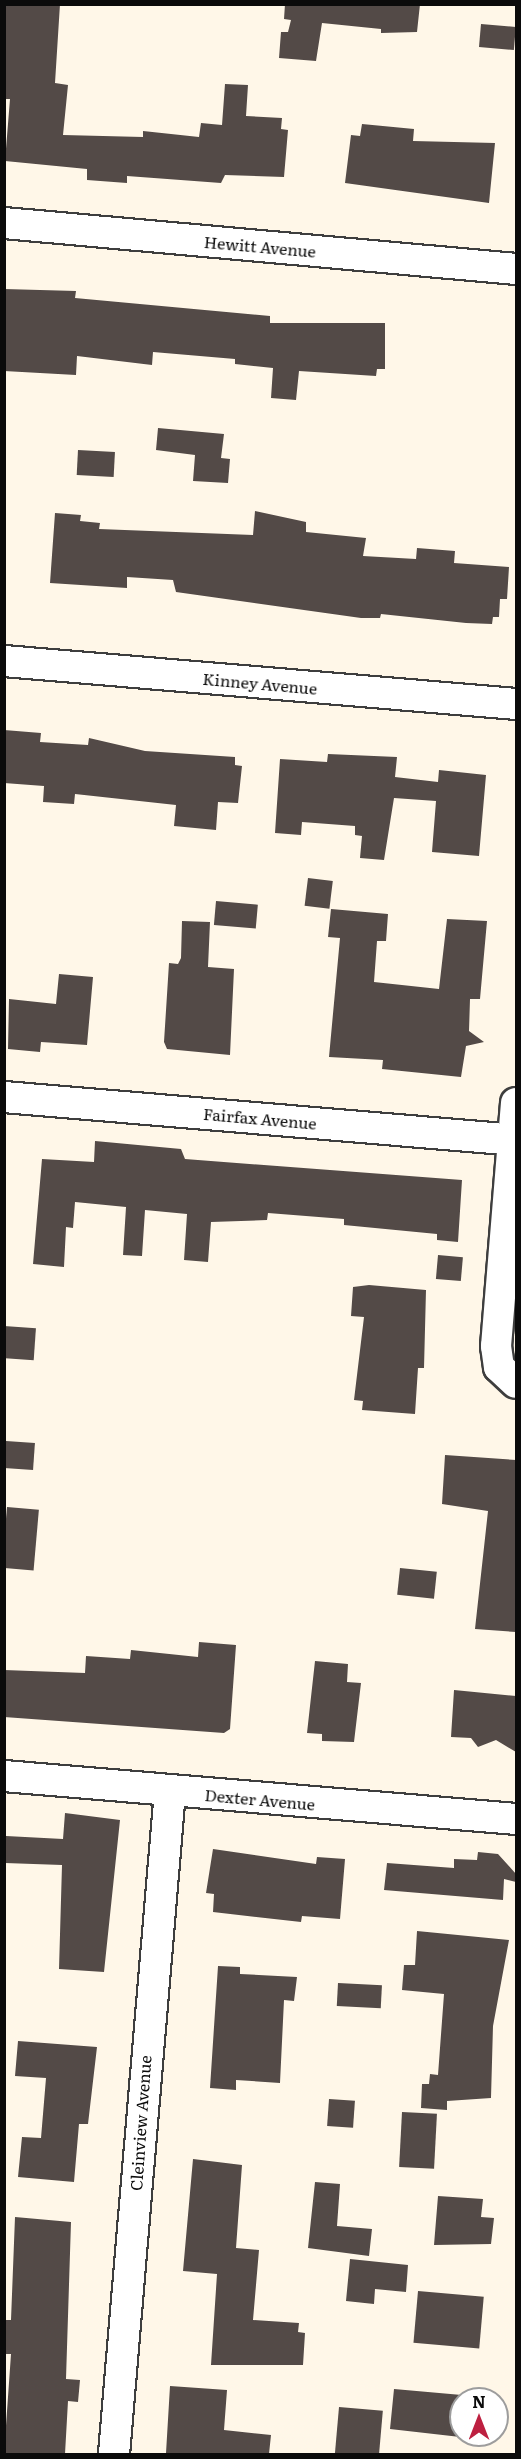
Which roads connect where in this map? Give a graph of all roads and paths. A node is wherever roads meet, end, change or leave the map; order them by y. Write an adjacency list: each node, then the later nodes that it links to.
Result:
1 (4, 223): 2 (street, Hewitt Avenue)
2 (516, 269)
3 (4, 661): 4 (street, Kinney Avenue)
4 (516, 704)
5 (4, 1097): 7 (street, Fairfax Avenue)
6 (516, 1103): 7 (street)
7 (515, 1140): 8 (street)
8 (516, 1383)
9 (4, 1776): 10 (street, Dexter Avenue)
10 (170, 1791): 11 (street, Dexter Avenue); 12 (street, Cleinview Avenue)
11 (516, 1819)
12 (114, 2454)

